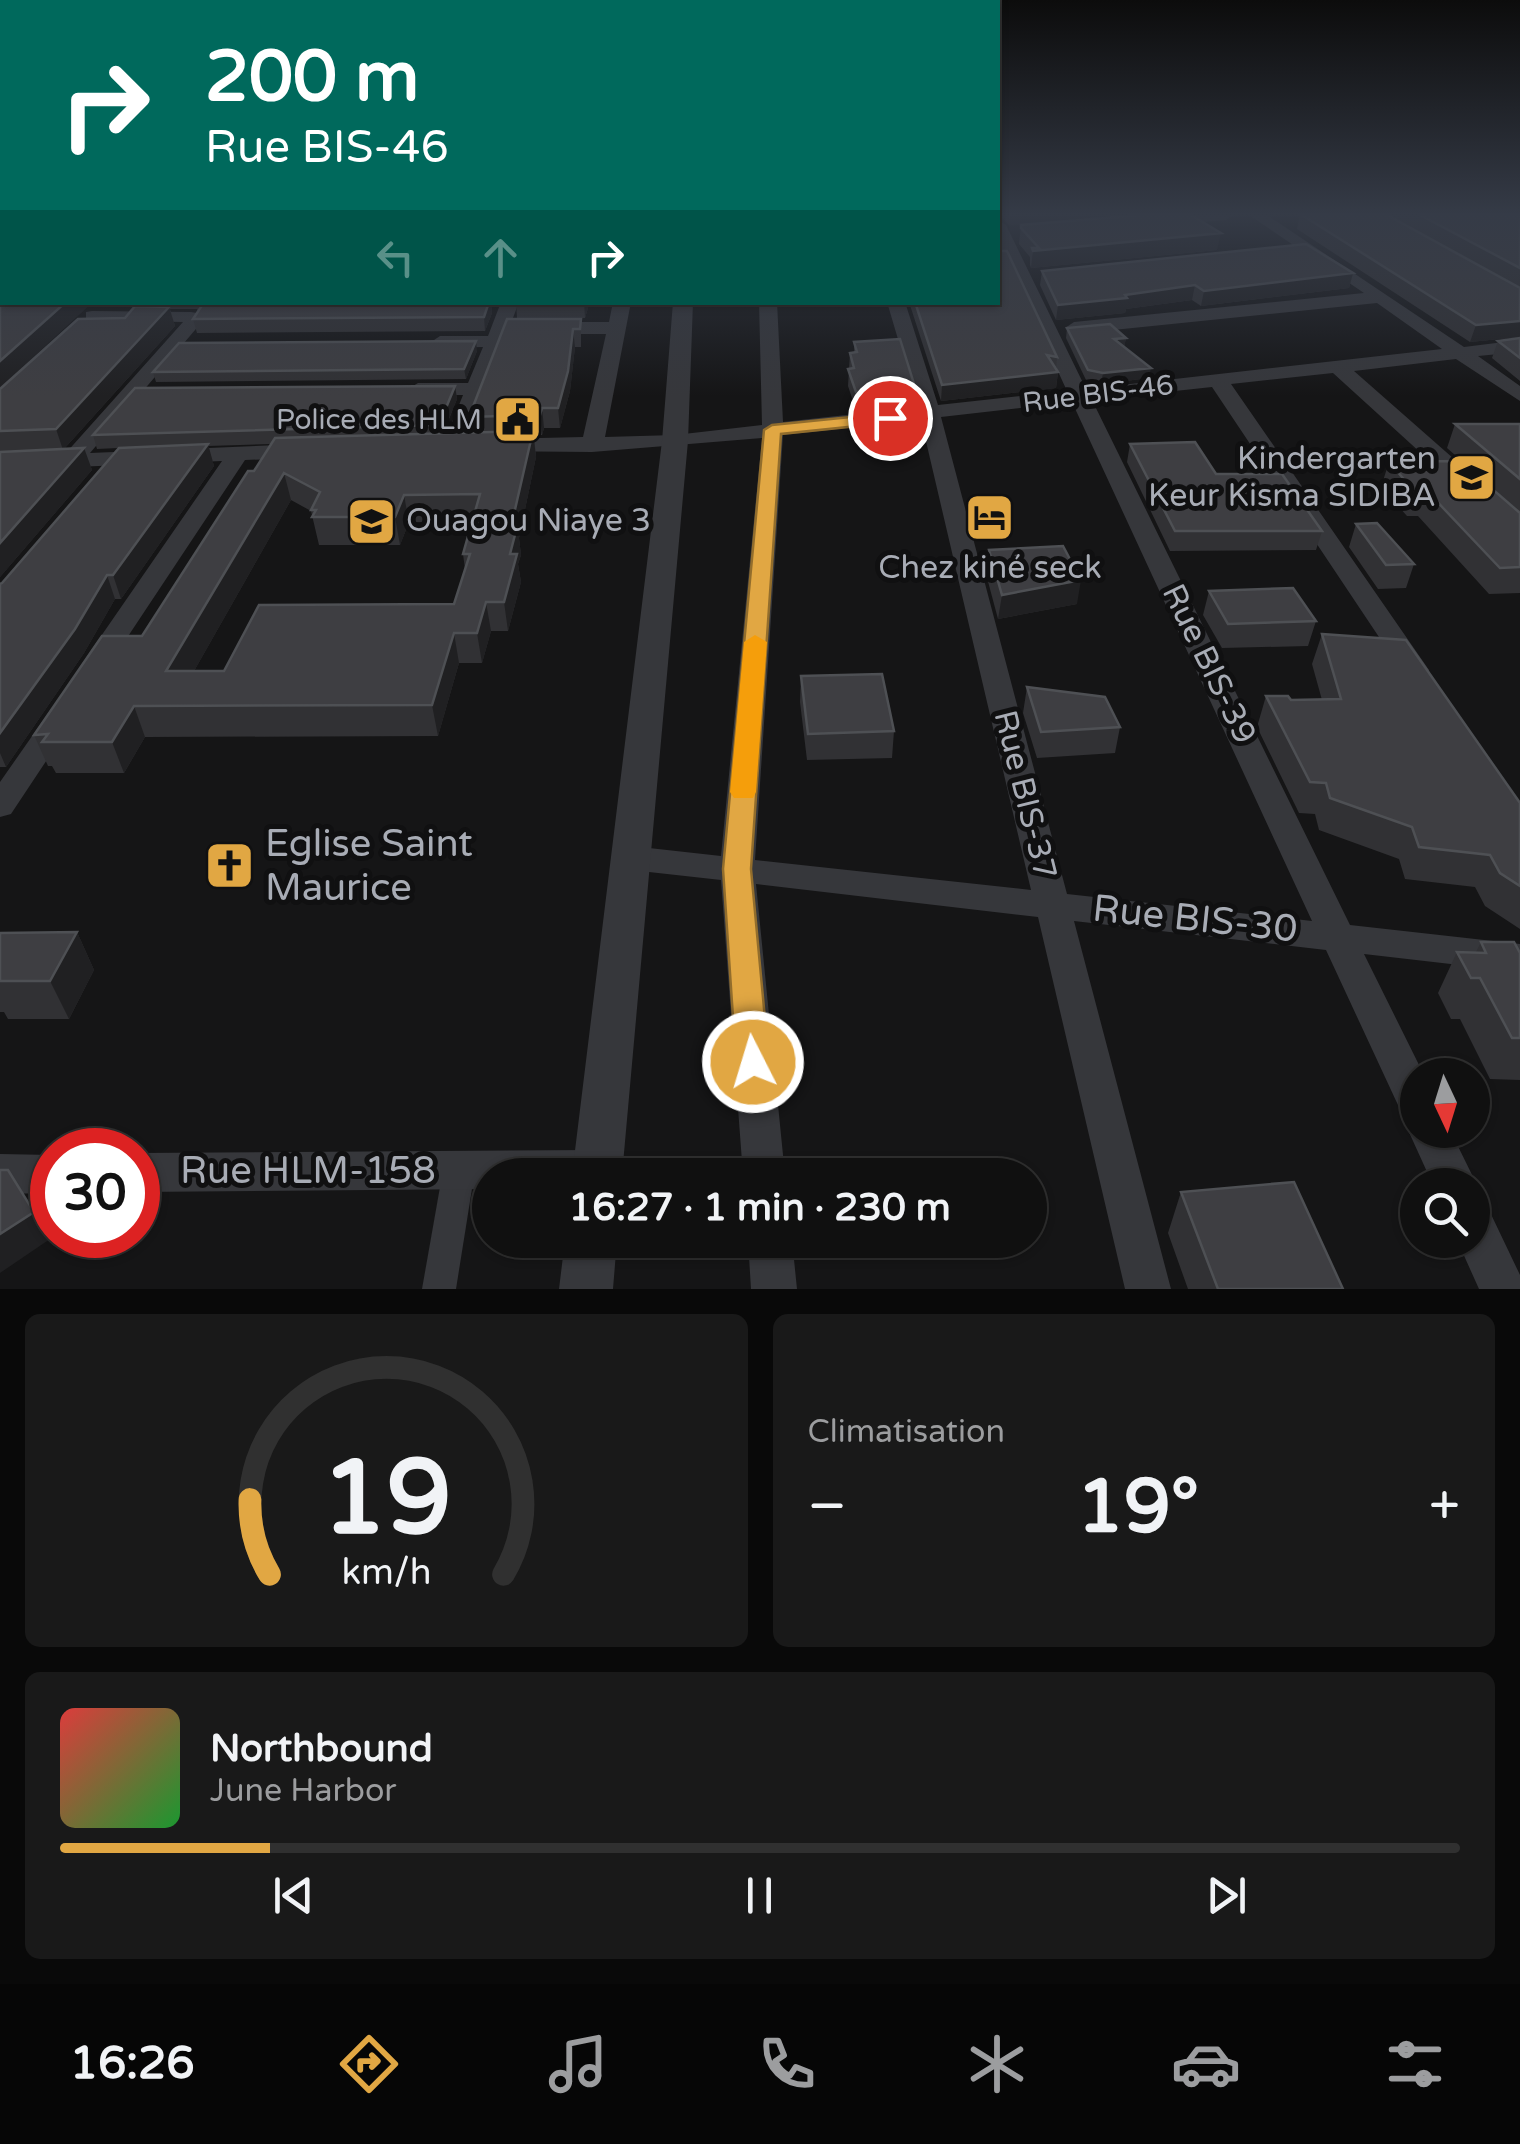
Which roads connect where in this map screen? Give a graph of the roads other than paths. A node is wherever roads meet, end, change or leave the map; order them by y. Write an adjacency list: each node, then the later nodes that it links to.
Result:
1 (1031, 275): 11 (street, Rue BIS-39)
2 (1341, 275): 3 (street)
3 (1381, 297): 11 (street); 15 (street)
4 (504, 305): 12 (street)
5 (621, 305): 10 (street)
6 (682, 305): 26 (street)
7 (768, 305): 25 (street)
8 (897, 305): 24 (street, Rue BIS-37)
9 (92, 315): 20 (street)
10 (616, 328): 12 (street); 27 (street)
11 (1050, 330): 23 (street, Rue BIS-39)
12 (497, 334): 13 (street); 18 (street)
13 (419, 342)
14 (1520, 346): 15 (street, Rue BIS-46)
15 (1461, 352): 16 (street, Rue BIS-46); 22 (street)
16 (1337, 366): 17 (street, Rue BIS-46); 34 (street)
17 (1218, 380): 23 (street, Rue BIS-46); 35 (street)
18 (476, 389): 19 (street); 27 (street, Rue BIS-46)
19 (399, 390)
20 (131, 392): 21 (street); 31 (street)
21 (169, 392)
22 (1520, 395)
23 (1082, 396): 24 (street, Rue BIS-46); 40 (street, Rue BIS-39)
24 (930, 414): 25 (street, Rue BIS-46); 39 (street, Rue BIS-37)
25 (772, 430): 26 (street, Rue BIS-46); 38 (street)
26 (675, 441): 27 (street, Rue BIS-46); 37 (street)
27 (592, 445)
28 (321, 451): 29 (street)
29 (238, 454): 30 (street); 36 (street)
30 (117, 460): 31 (street); 33 (street)
31 (70, 462): 32 (street)
32 (0, 463)
33 (96, 486)
34 (1520, 530)
35 (1432, 695)
36 (0, 806)
37 (631, 858): 38 (street, Rue BIS-30); 43 (street)
38 (737, 869): 39 (street, Rue BIS-30); 44 (street)
39 (1052, 904): 40 (street, Rue BIS-30); 56 (street, Rue BIS-37)
40 (1339, 935): 41 (street, Rue BIS-30); 42 (street, Rue BIS-39)
41 (1520, 958)
42 (1400, 1065)
43 (599, 1158)
44 (762, 1158)
45 (458, 1170): 46 (street, Rue HLM-158); 47 (street, Rue HLM-158); 53 (street)
46 (472, 1170)
47 (160, 1173)
48 (0, 1174): 49 (street)
49 (30, 1174)
50 (589, 1258): 54 (street)
51 (771, 1258): 55 (street)
52 (1488, 1258): 57 (street)
53 (439, 1289)
54 (586, 1289)
55 (774, 1289)
56 (1148, 1289)
57 (1503, 1289)

